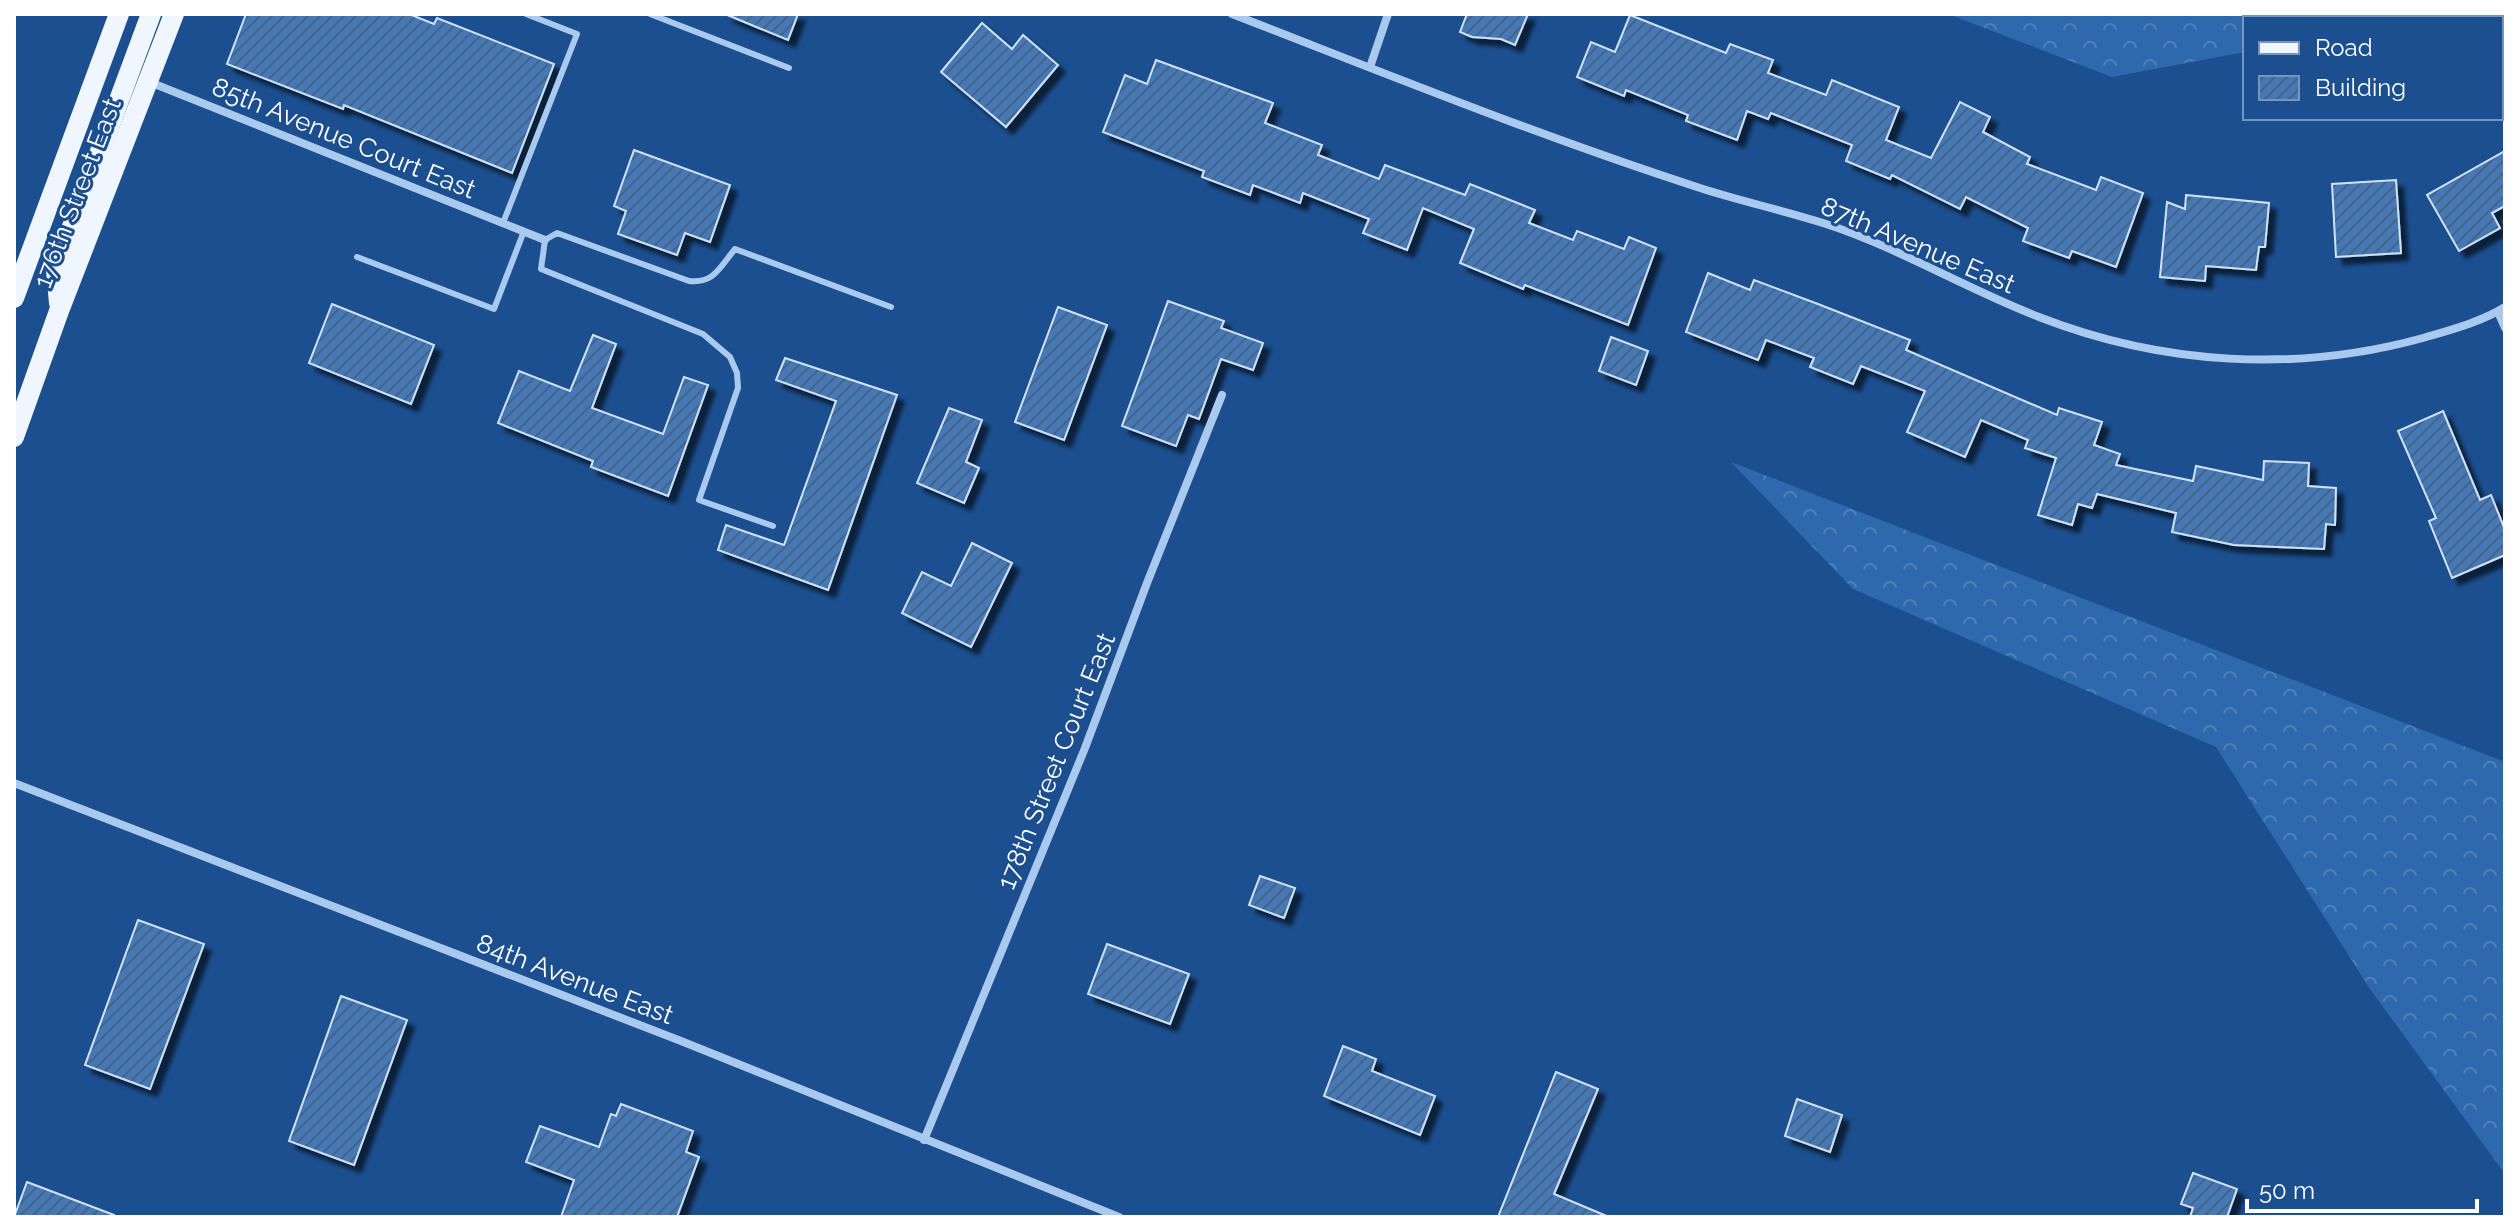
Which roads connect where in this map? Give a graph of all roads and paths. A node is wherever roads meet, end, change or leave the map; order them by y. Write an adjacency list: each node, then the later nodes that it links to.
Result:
1 (119, 14): 16 (main road, 176th Street East)
2 (151, 14): 10 (main road)
3 (174, 14): 11 (main road, 176th Street East)
4 (526, 14): 12 (lane)
5 (650, 14): 9 (lane)
6 (1232, 14): 8 (street, 87th Avenue East)
7 (1388, 14): 8 (street)
8 (1370, 67): 18 (street, 87th Avenue East)
9 (789, 68)
10 (128, 73): 11 (street, 85th Avenue Court East); 19 (main road)
11 (148, 81): 12 (street, 85th Avenue Court East); 19 (main road, 176th Street East)
12 (503, 223): 13 (street, 85th Avenue Court East)
13 (524, 231): 14 (street, 85th Avenue Court East); 15 (lane)
14 (545, 240): 17 (lane); 23 (lane)
15 (357, 257)
16 (14, 298)
17 (891, 307)
18 (2501, 310): 20 (street, 87th Avenue East)
19 (59, 311): 22 (main road, 176th Street East)
20 (2505, 328)
21 (1222, 395): 25 (street, 178th Street Court East)
22 (14, 437)
23 (773, 526)
24 (14, 783): 25 (street, 84th Avenue East)
25 (924, 1140): 26 (street, 84th Avenue East)
26 (1119, 1217)

